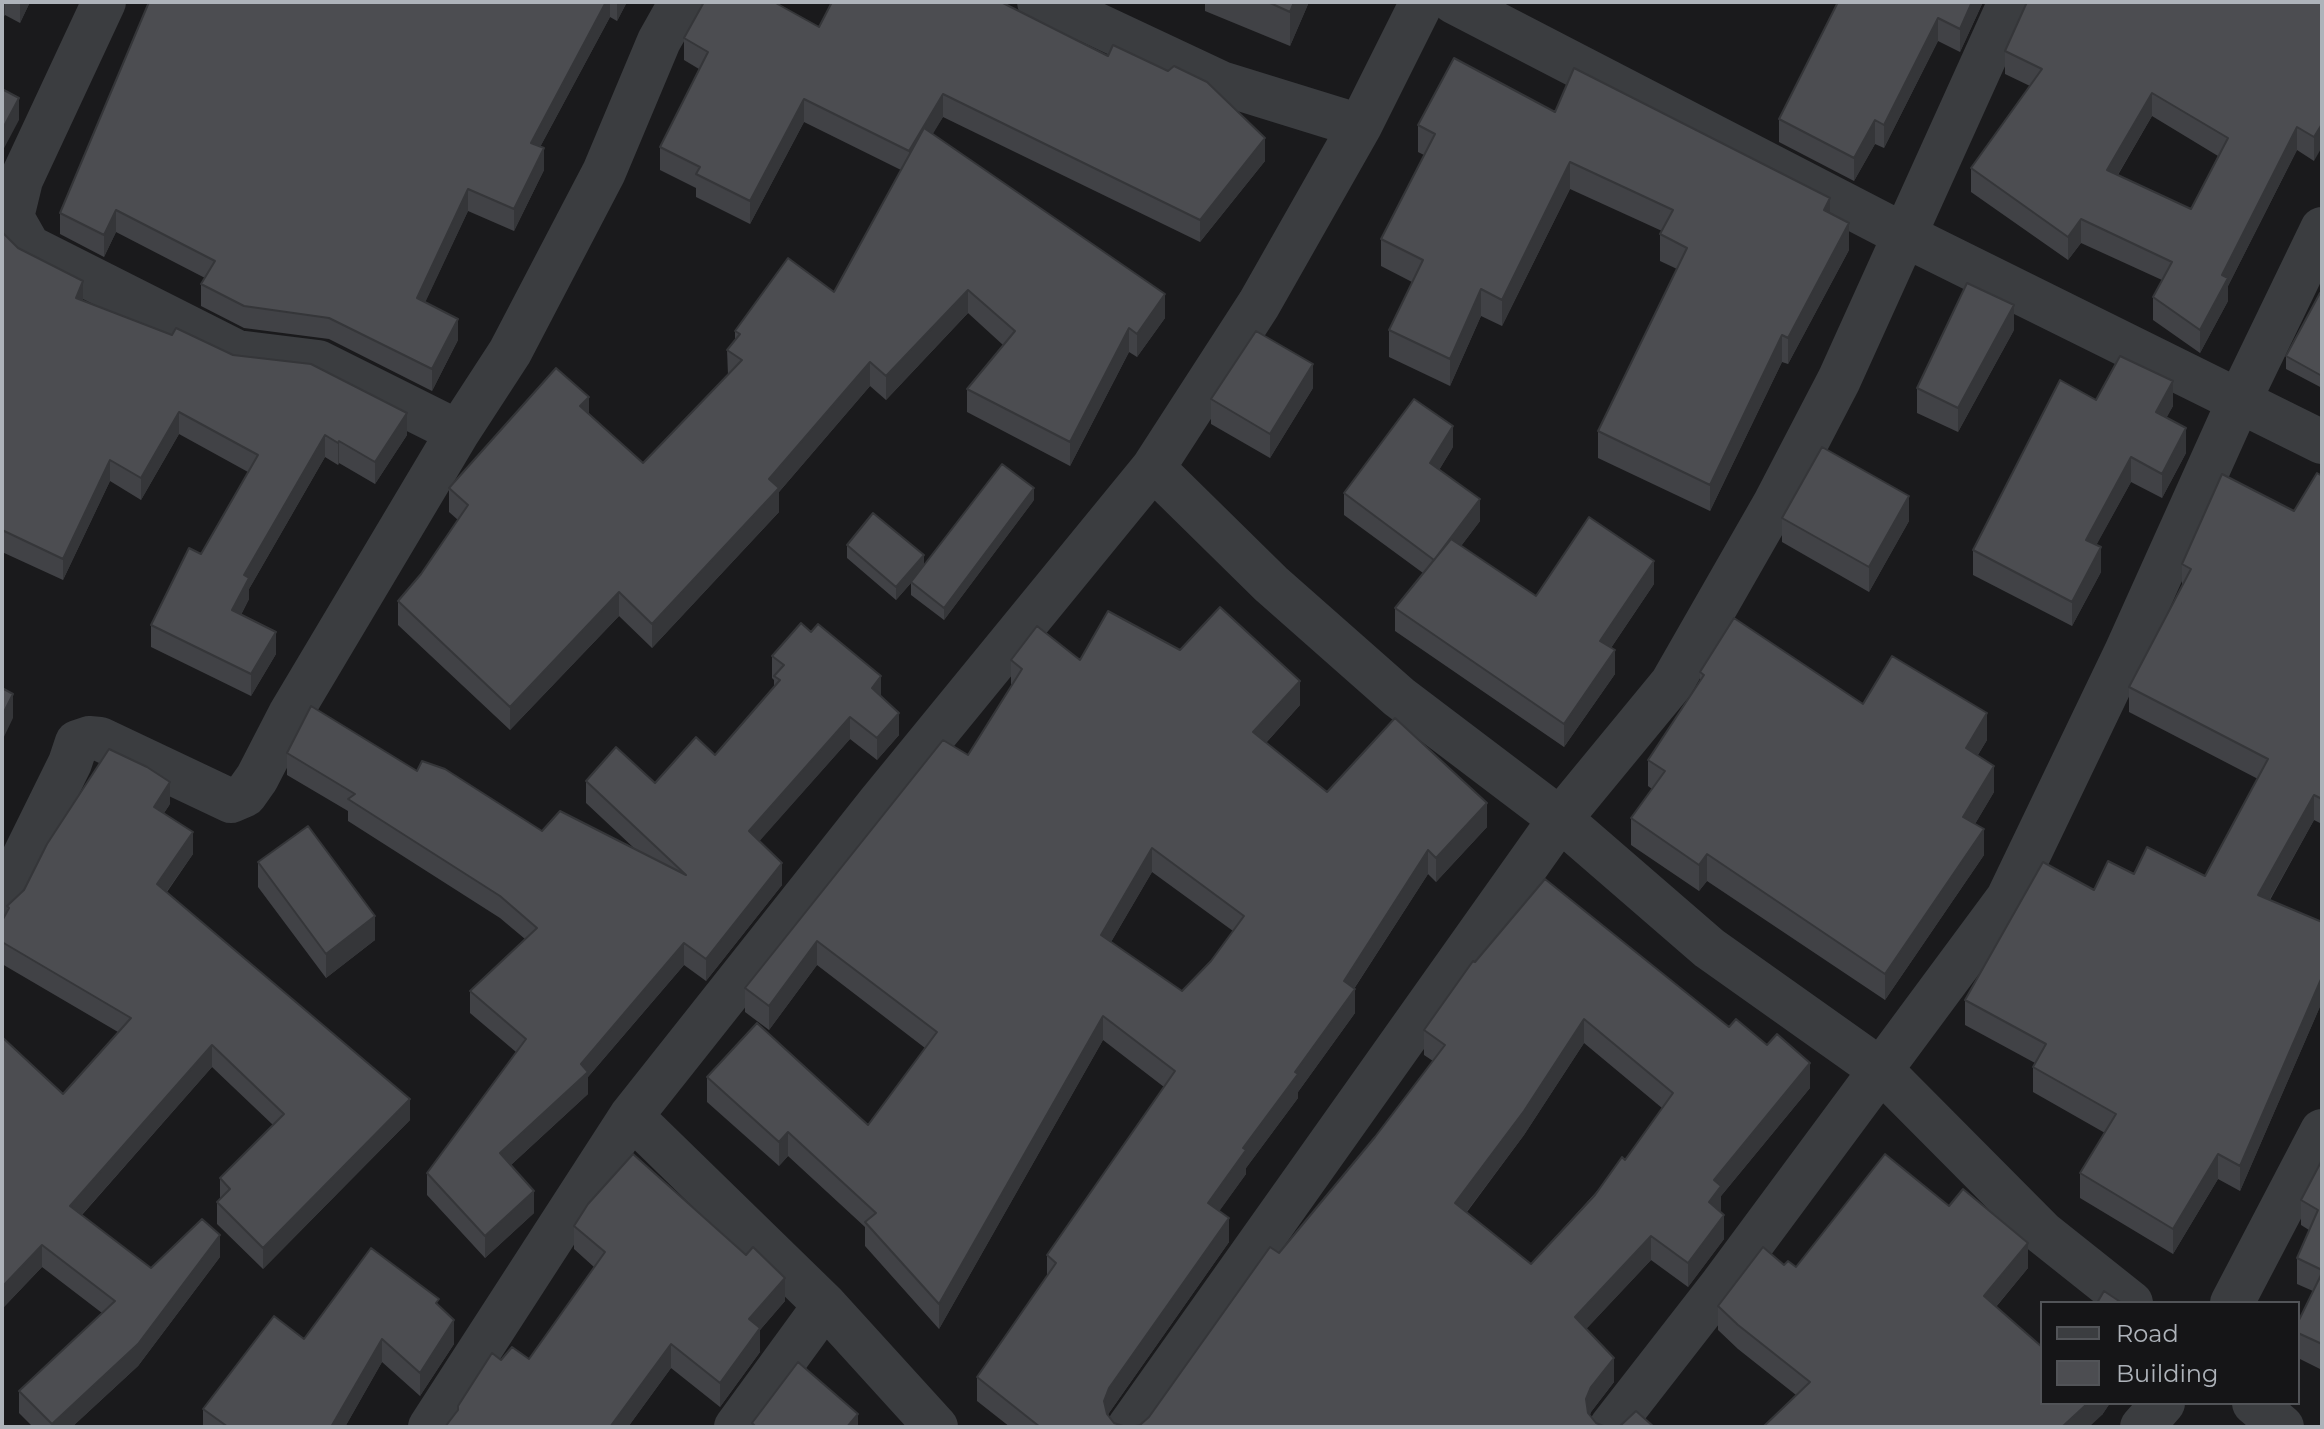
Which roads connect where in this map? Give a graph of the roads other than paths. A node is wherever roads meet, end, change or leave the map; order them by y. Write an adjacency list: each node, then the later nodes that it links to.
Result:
1 (104, 2): 11 (street)
2 (681, 2): 11 (street)
3 (1039, 2): 7 (street)
4 (1422, 2): 7 (street)
5 (1454, 2): 9 (street)
6 (2010, 2): 9 (street)
7 (1360, 126): 13 (street)
8 (2322, 229): 10 (street)
9 (1902, 234): 10 (street); 14 (street)
10 (2238, 403): 12 (street); 16 (street)
11 (458, 432): 15 (street)
12 (2322, 442)
13 (1153, 468): 14 (street); 17 (street)
14 (1560, 819): 16 (street); 27 (street)
15 (2, 901)
16 (1881, 1070): 19 (street); 28 (street)
17 (631, 1116): 21 (street); 24 (street)
18 (2322, 1131): 20 (street)
19 (2128, 1301)
20 (2233, 1301)
21 (825, 1305): 25 (street); 26 (street)
22 (2161, 1405): 29 (street)
23 (2256, 1405): 30 (street)
24 (430, 1427)
25 (736, 1427)
26 (936, 1427)
27 (1129, 1427)
28 (1611, 1427)
29 (2142, 1427)
30 (2282, 1427)

